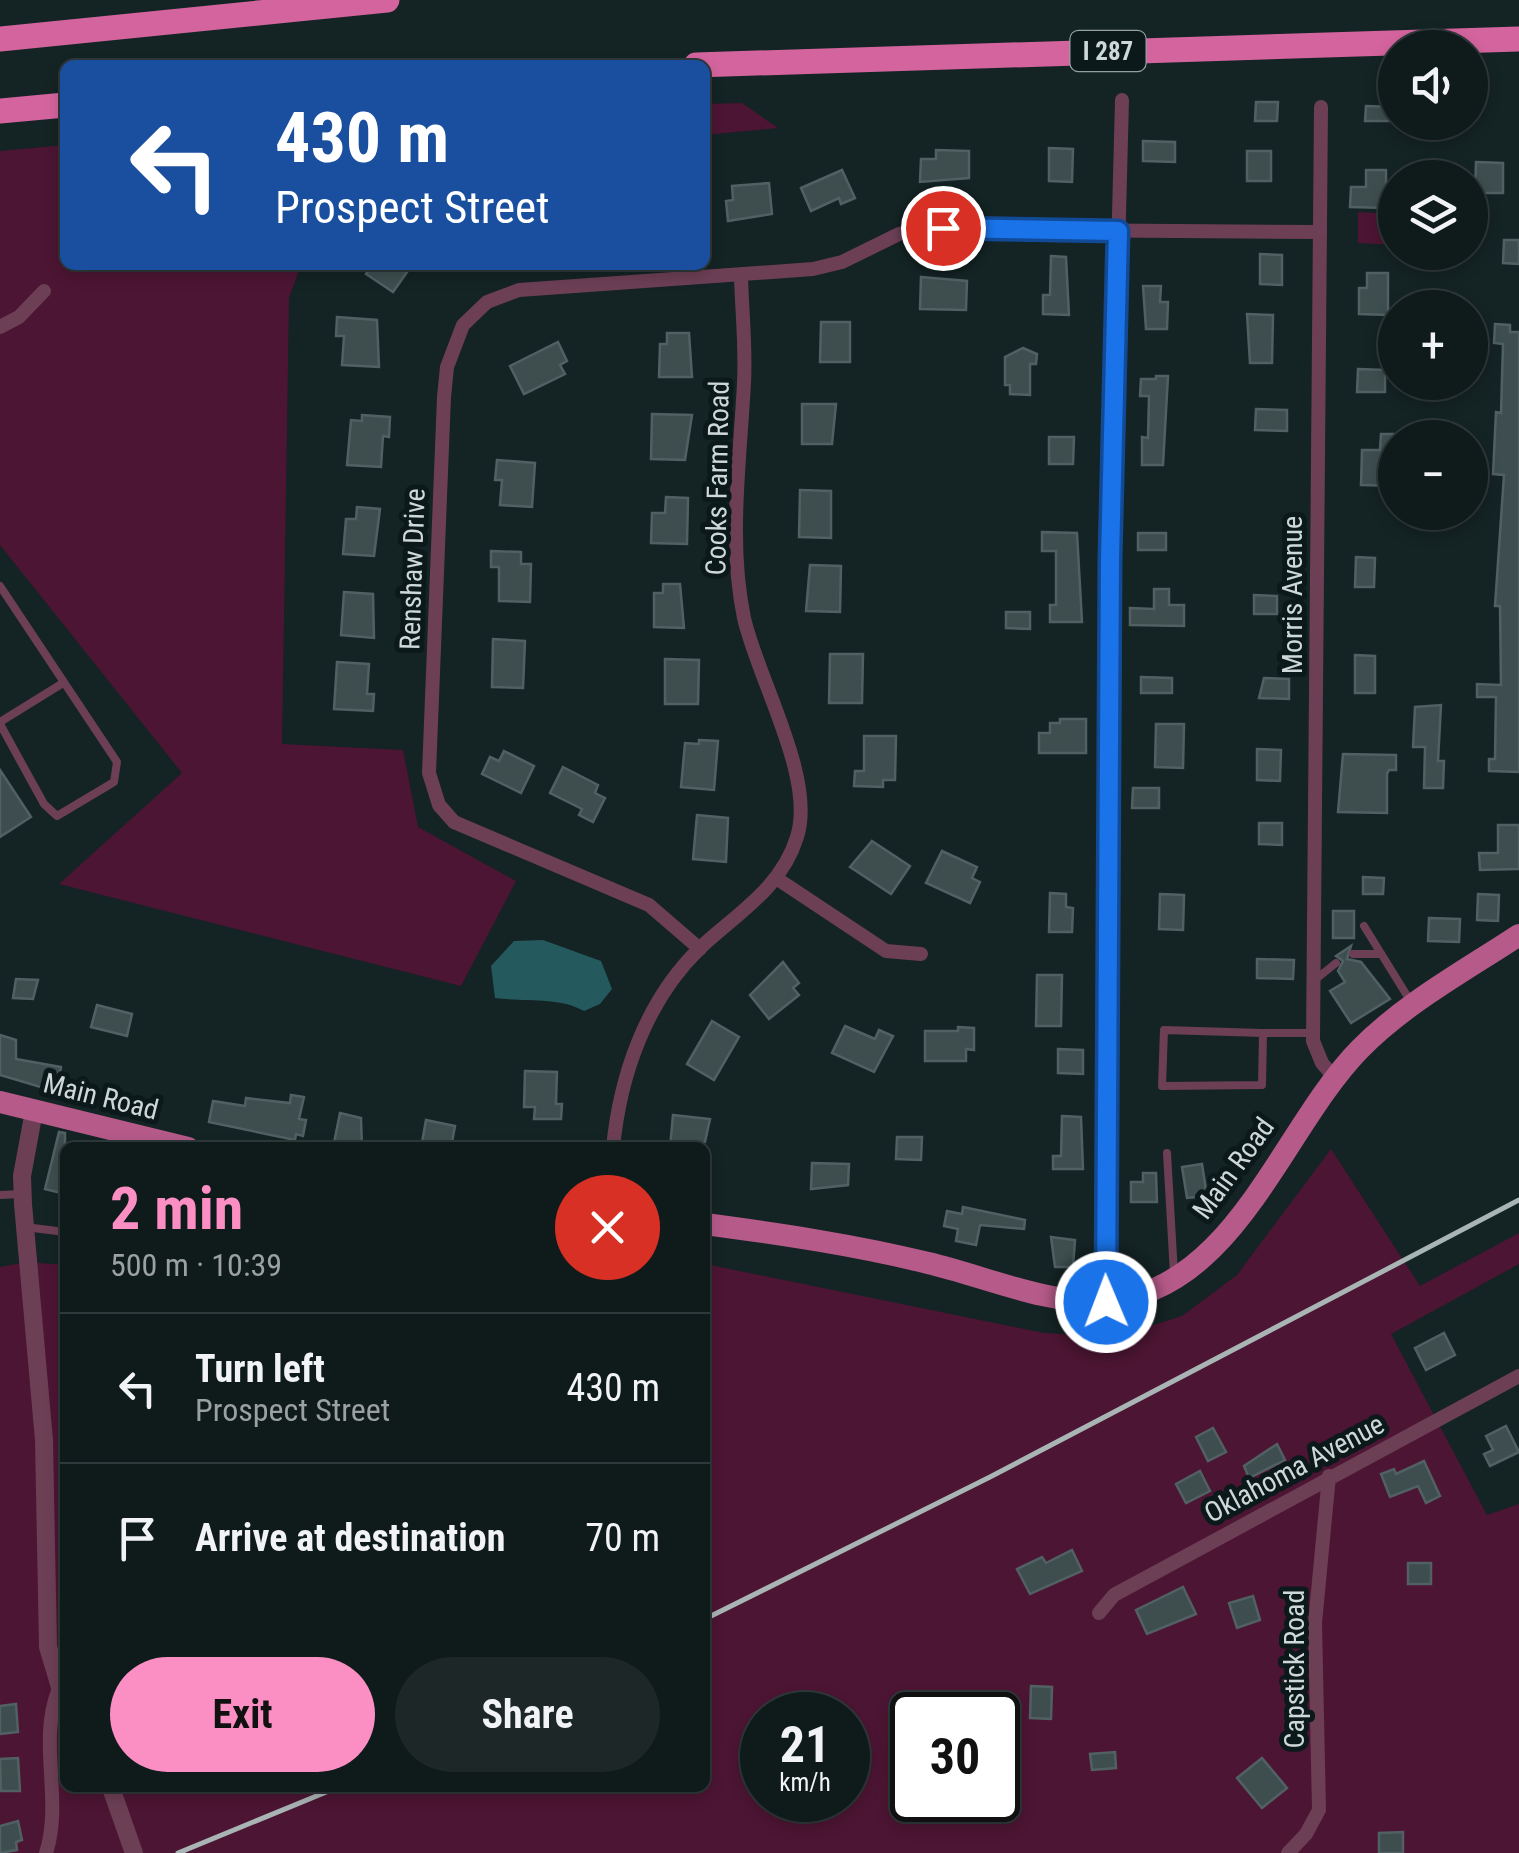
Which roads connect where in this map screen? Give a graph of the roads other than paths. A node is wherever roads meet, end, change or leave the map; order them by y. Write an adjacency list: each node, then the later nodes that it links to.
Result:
1 (386, 0): 2 (highway)
2 (0, 39)
3 (1519, 40): 4 (highway, I 287)
4 (710, 65)
5 (1122, 100): 9 (street)
6 (60, 105): 8 (highway)
7 (1321, 107): 10 (street, Morris Avenue)
8 (0, 110)
9 (1118, 231): 10 (street, Renshaw Drive); 11 (street, Renshaw Drive); 41 (street)
10 (1320, 232): 25 (street, Morris Avenue)
11 (741, 277): 17 (street, Cooks Farm Road); 20 (street, Renshaw Drive)
12 (44, 290): 13 (street)
13 (0, 327)
14 (0, 586): 15 (lane)
15 (63, 683): 16 (lane); 16 (lane)
16 (0, 723)
17 (776, 878): 20 (street, Cooks Farm Road); 21 (street)
18 (1364, 926): 23 (lane)
19 (1519, 934): 26 (main road, Main Road)
20 (700, 948): 33 (street, Cooks Farm Road)
21 (921, 954)
22 (1353, 954): 23 (lane)
23 (1380, 954): 26 (lane)
24 (1336, 963): 25 (lane)
25 (1314, 980): 27 (street, Morris Avenue)
26 (1413, 1006): 29 (main road, Main Road)
27 (1313, 1033): 28 (lane); 29 (street, Morris Avenue)
28 (1263, 1034): 28 (lane)
29 (1334, 1077): 40 (main road, Main Road)
30 (0, 1102): 31 (main road, Main Road)
31 (34, 1111): 32 (main road, Main Road); 35 (street)
32 (160, 1142)
33 (613, 1142)
34 (1167, 1153): 40 (lane)
35 (23, 1194): 36 (lane); 38 (street)
36 (0, 1195)
37 (710, 1225): 41 (main road, Main Road)
38 (25, 1227): 39 (lane); 45 (street)
39 (60, 1231)
40 (1174, 1278): 41 (main road, Main Road)
41 (1106, 1302)
42 (1519, 1376): 43 (street, Oklahoma Avenue)
43 (1329, 1476): 44 (street, Oklahoma Avenue); 50 (street, Capstick Road)
44 (1099, 1613)
45 (60, 1690)
46 (60, 1700): 48 (street)
47 (112, 1792): 49 (street)
48 (46, 1853)
49 (134, 1853)
50 (1288, 1853)

